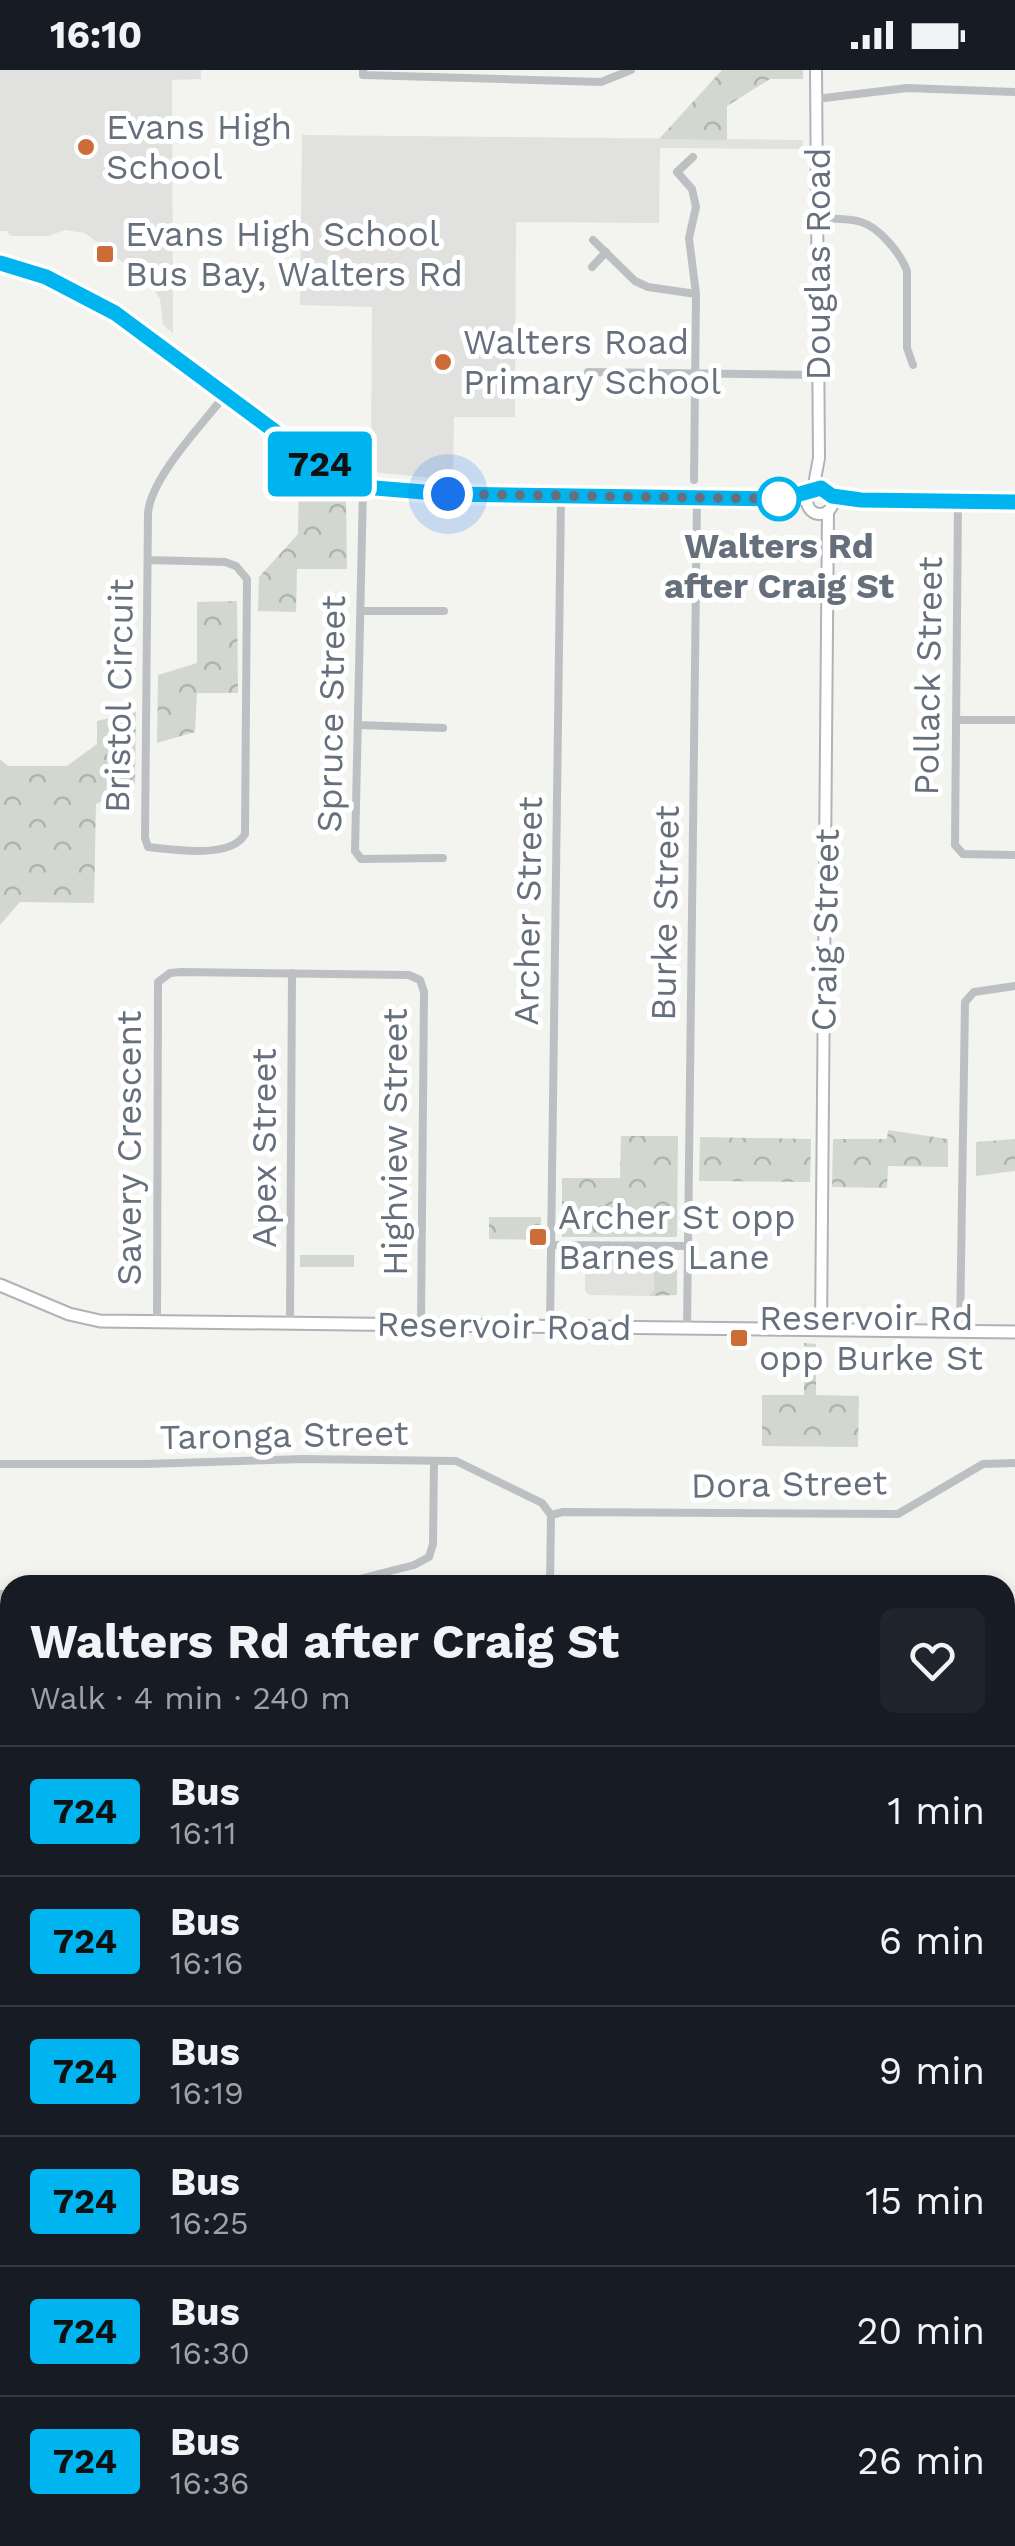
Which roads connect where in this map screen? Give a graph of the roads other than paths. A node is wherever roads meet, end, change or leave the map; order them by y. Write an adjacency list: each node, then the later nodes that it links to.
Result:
1 (363, 70): 4 (street)
2 (632, 70): 4 (street)
3 (816, 70): 6 (street, Douglas Road)
4 (476, 73)
5 (1015, 92): 6 (street)
6 (816, 100): 8 (street, Douglas Road)
7 (693, 157): 13 (street)
8 (818, 218): 14 (street); 17 (street, Douglas Road)
9 (594, 240): 10 (street)
10 (606, 252): 12 (street); 13 (street)
11 (0, 262): 18 (street)
12 (592, 267)
13 (696, 294): 16 (street)
14 (913, 365)
15 (588, 372): 16 (street)
16 (696, 375): 17 (street); 19 (street)
17 (818, 375): 23 (street, Douglas Road)
18 (224, 395): 20 (street); 29 (street, Bristol Circuit)
19 (694, 480)
20 (363, 487): 21 (street); 31 (street, Spruce Street)
21 (561, 496): 22 (street); 41 (street, Archer Street)
22 (697, 498): 24 (street); 42 (street, Burke Street)
23 (823, 498): 24 (street); 25 (street); 27 (street); 27 (street); 28 (street, Craig Street)
24 (782, 499): 27 (street)
25 (958, 501): 26 (street); 32 (street, Pollack Street)
26 (1015, 502)
27 (813, 510): 28 (street)
28 (828, 530): 49 (street, Craig Street)
29 (148, 560): 29 (street, Bristol Circuit)
30 (444, 610): 31 (street)
31 (360, 611): 34 (street, Spruce Street)
32 (956, 720): 33 (street); 36 (street, Pollack Street)
33 (1015, 720)
34 (358, 725): 35 (street); 37 (street, Spruce Street)
35 (443, 728)
36 (1015, 855)
37 (443, 858)
38 (292, 974): 39 (street, Highview Street); 45 (street, Apex Street); 46 (street, Highview Street)
39 (162, 977): 44 (street, Savery Crescent)
40 (1015, 986): 50 (street)
41 (551, 1245): 42 (street); 47 (street, Archer Street)
42 (688, 1246): 48 (street, Burke Street)
43 (0, 1285): 44 (main road, Reservoir Road)
44 (157, 1322): 45 (main road, Reservoir Road)
45 (290, 1324): 46 (main road, Reservoir Road)
46 (421, 1324): 47 (main road, Reservoir Road)
47 (550, 1326): 48 (main road, Reservoir Road)
48 (688, 1328): 49 (main road, Reservoir Road)
49 (821, 1330): 50 (main road, Reservoir Road)
50 (960, 1332): 51 (main road, Reservoir Road)
51 (1015, 1332)
52 (434, 1461): 53 (street, Taronga Street); 55 (street, Taronga Street); 56 (street)
53 (0, 1464)
54 (1015, 1464): 55 (street, Dora Street)
55 (552, 1515): 57 (street)
56 (375, 1575)
57 (550, 1575)

